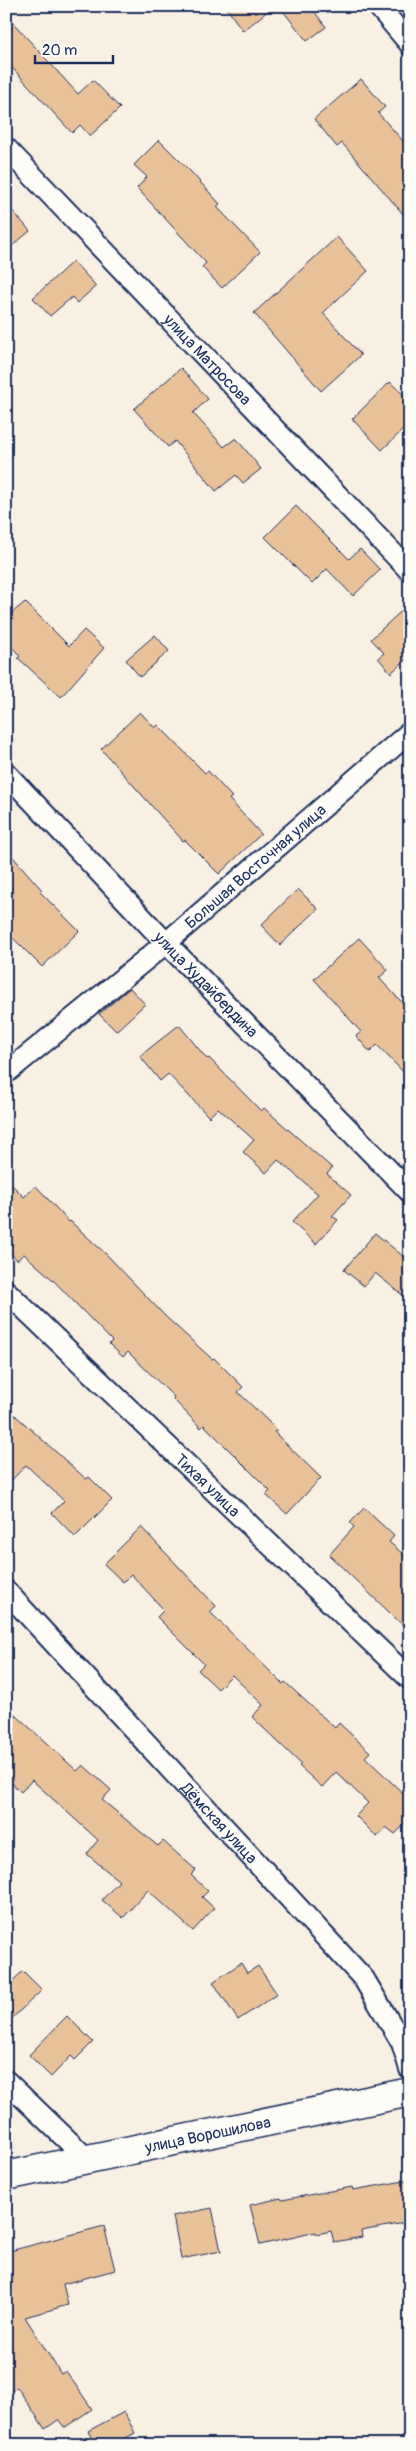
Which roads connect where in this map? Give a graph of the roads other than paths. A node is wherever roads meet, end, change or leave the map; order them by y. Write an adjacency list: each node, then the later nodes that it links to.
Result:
1 (378, 6): 2 (street)
2 (410, 44)
3 (6, 148): 4 (street, улица Матросова)
4 (410, 571)
5 (410, 732): 7 (street, Большая Восточная улица)
6 (6, 773): 7 (street, улица Худайбердина)
7 (166, 943): 8 (street, Большая Восточная улица); 9 (street, улица Худайбердина)
8 (6, 1073)
9 (410, 1192)
10 (6, 1291): 12 (street, Тихая улица)
11 (6, 1591): 13 (street, Дёмская улица)
12 (410, 1679)
13 (410, 2070)
14 (6, 2081): 16 (street)
15 (410, 2092): 16 (street, улица Ворошилова)
16 (86, 2158): 17 (street, улица Ворошилова)
17 (6, 2176)

